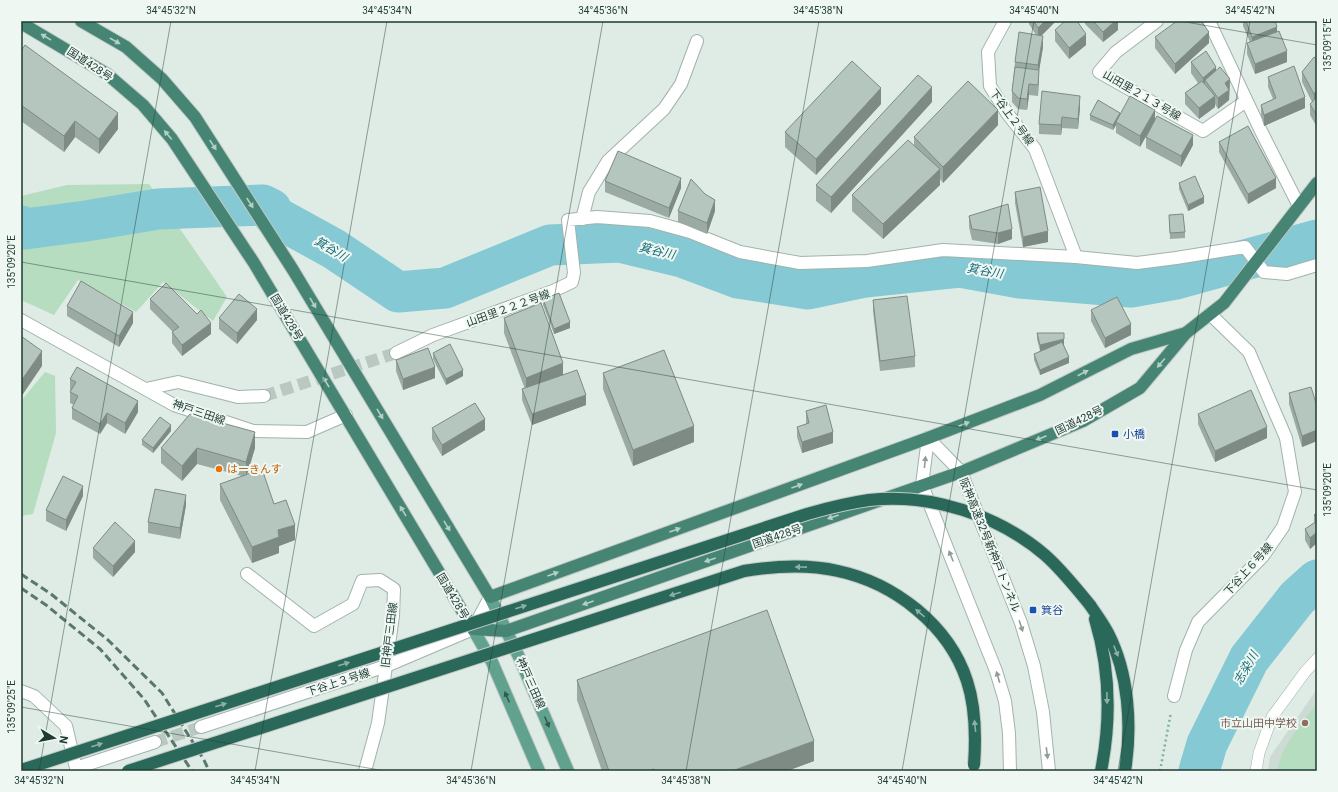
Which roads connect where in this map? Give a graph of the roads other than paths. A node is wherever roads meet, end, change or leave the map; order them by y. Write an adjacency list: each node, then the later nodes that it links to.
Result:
1 (81, 21): 25 (highway, one-way to 25)
2 (1005, 21): 11 (street, 下谷上２号線)
3 (1157, 21): 7 (street, 山田里２１３号線)
4 (1209, 21): 7 (street)
5 (21, 23): 20 (highway, 国道428号, one-way to 5)
6 (697, 41): 10 (street)
7 (1246, 101): 9 (street)
8 (1317, 183): 9 (highway, 国道428号)
9 (1299, 206): 12 (highway, 国道428号)
10 (582, 218): 11 (street); 17 (street, 山田里２２２号線)
11 (1076, 257): 12 (street)
12 (1256, 262): 13 (street); 14 (highway, 国道428号)
13 (1317, 265)
14 (1210, 314): 16 (highway, 国道428号); 32 (street, 下谷上６号線)
15 (21, 320): 18 (street, 神戸三田線)
16 (1186, 333): 21 (highway, 国道428号, one-way to 16); 22 (highway, 国道428号, one-way to 22)
17 (396, 353)
18 (146, 389): 19 (street); 20 (street, 神戸三田線)
19 (264, 396)
20 (346, 415): 27 (highway, 国道428号, one-way to 20)
21 (928, 438): 22 (street, 阪神高速32号新神戸トンネル); 23 (street, one-way to 21); 25 (highway, 国道428号, one-way to 21)
22 (961, 472): 23 (highway, 国道428号); 43 (street, 阪神高速32号新神戸トンネル, one-way to 43)
23 (922, 485): 28 (highway, 国道428号, one-way to 28); 42 (street, one-way to 23)
24 (248, 574): 30 (street, 旧神戸三田線)
25 (490, 597): 27 (street); 28 (main road, 神戸三田線)
26 (1090, 605): 37 (highway, one-way to 26, bridge); 44 (highway, one-way to 44); 45 (highway, one-way to 45)
27 (473, 629): 28 (highway, 国道428号); 30 (street, 下谷上３号線); 40 (main road, one-way to 27)
28 (506, 631): 41 (main road, 神戸三田線, one-way to 41)
29 (1317, 659): 46 (lane)
30 (386, 666): 33 (street, 下谷上３号線); 39 (street, 旧神戸三田線)
31 (21, 691): 35 (street)
32 (1174, 696)
33 (201, 727)
34 (155, 742): 35 (street)
35 (76, 769)
36 (973, 769): 38 (highway, one-way to 38, bridge)
37 (21, 770)
38 (128, 771)
39 (366, 771)
40 (539, 771)
41 (568, 771)
42 (1010, 771)
43 (1049, 771)
44 (1101, 771)
45 (1125, 771)
46 (1256, 771)

